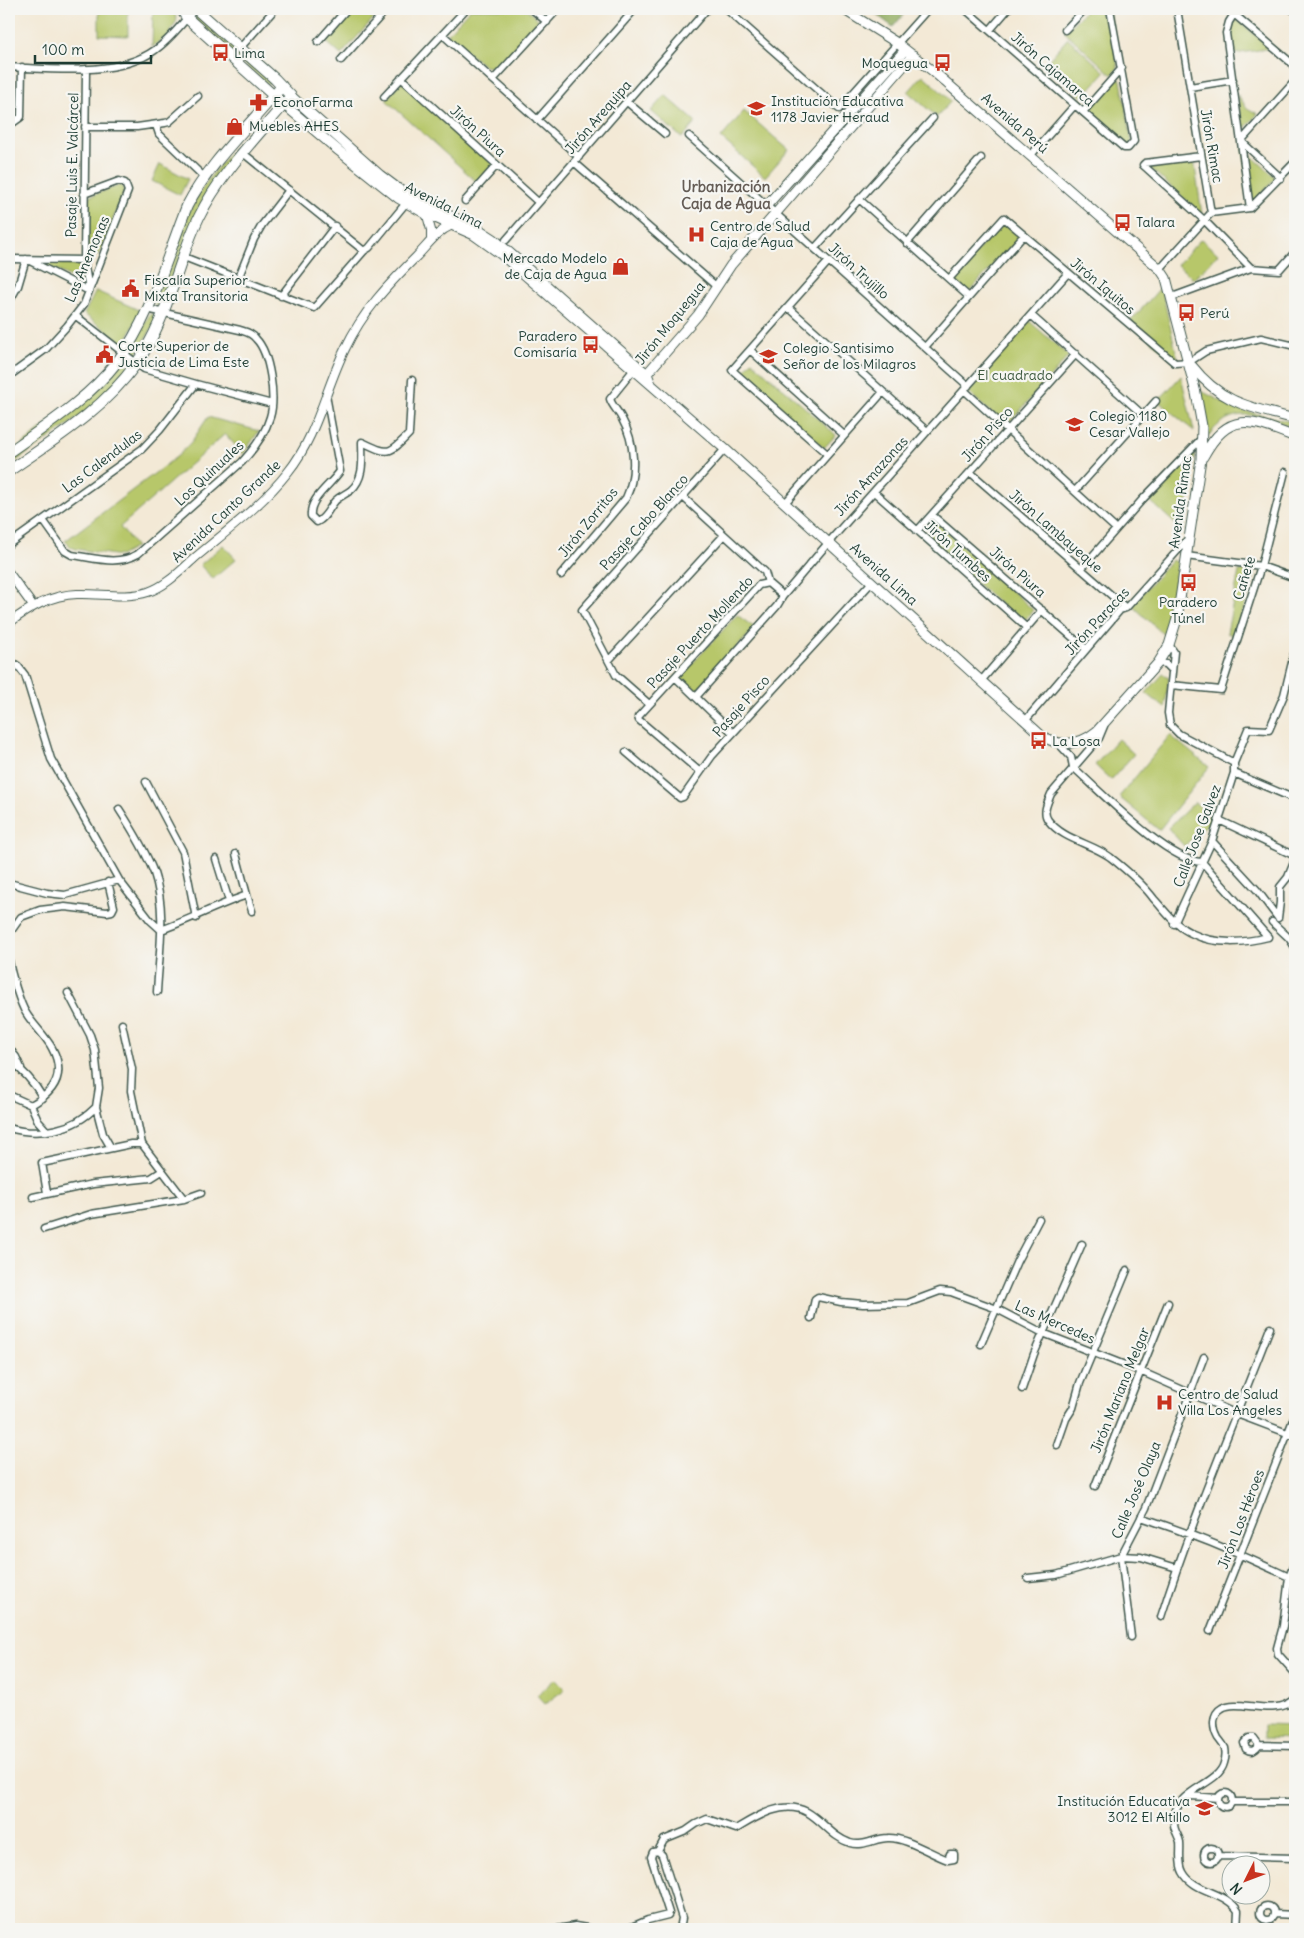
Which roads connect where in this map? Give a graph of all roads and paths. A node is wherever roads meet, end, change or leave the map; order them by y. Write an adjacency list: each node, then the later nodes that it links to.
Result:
1 (180, 9): 22 (main road, Avenida Lima)
2 (195, 9): 22 (street); 29 (main road, Avenida Lima)
3 (275, 9): 29 (street)
4 (347, 9): 27 (street)
5 (387, 9): 31 (street)
6 (466, 9): 26 (street)
7 (532, 9): 23 (street)
8 (558, 9): 23 (street)
9 (635, 9): 51 (street)
10 (708, 9): 47 (street, Jirón Arequipa)
11 (726, 9): 28 (street)
12 (843, 9): 28 (main road, Avenida Perú)
13 (928, 9): 28 (street)
14 (966, 9): 24 (street, Jirón Cajamarca)
15 (1008, 9): 24 (street)
16 (1085, 9): 25 (street)
17 (1110, 9): 35 (street)
18 (1177, 9): 42 (street, Jirón Rimac)
19 (1291, 9): 20 (street)
20 (1295, 11)
21 (1235, 12): 32 (street); 39 (street)
22 (187, 18): 36 (street); 44 (main road, Avenida Lima)
23 (546, 22): 38 (street)
24 (990, 30): 48 (street, Jirón Cajamarca)
25 (1065, 30)
26 (443, 35): 37 (street); 38 (street)
27 (318, 42)
28 (897, 43): 30 (main road, Avenida Perú)
29 (240, 48): 41 (main road, Avenida Lima)
30 (909, 52): 59 (main road, Avenida Perú); 73 (main road); 76 (main road, Jirón Moquegua)
31 (341, 60)
32 (1295, 66)
33 (9, 67): 34 (street)
34 (22, 67): 36 (street); 52 (street)
35 (1122, 68): 49 (street); 49 (street, Jirón Cajamarca)
36 (86, 69): 54 (street, Pasaje Luis E. Valcárcel)
37 (402, 78): 45 (street); 64 (street, Jirón Piura)
38 (492, 80): 51 (street)
39 (1233, 80): 42 (street); 57 (street)
40 (1295, 81): 57 (street)
41 (282, 86): 44 (main road); 46 (main road, Avenida Lima)
42 (1190, 88): 60 (street, Jirón Rimac)
43 (198, 96): 53 (street)
44 (274, 96): 46 (main road, Avenida Lima); 65 (main road)
45 (384, 97)
46 (288, 101): 58 (main road); 72 (main road, Avenida Lima); 75 (main road, Avenida Lima)
47 (626, 102): 55 (street); 62 (street, Jirón Arequipa)
48 (1074, 106): 49 (street, Jirón Cajamarca); 59 (street)
49 (1082, 112)
50 (933, 118): 69 (street)
51 (537, 120): 62 (street)
52 (9, 122)
53 (156, 125): 54 (street); 65 (street)
54 (85, 127): 68 (street, Pasaje Luis E. Valcárcel)
55 (665, 134)
56 (689, 136): 73 (street, Jirón Trujillo)
57 (1240, 141): 66 (street); 74 (street)
58 (243, 153): 67 (street); 88 (main road)
59 (1031, 155): 94 (main road, Avenida Perú)
60 (1201, 156): 77 (street, Jirón Rimac); 78 (street)
61 (982, 158): 84 (street)
62 (577, 160): 71 (street, Jirón Arequipa); 98 (street)
63 (1295, 162): 66 (street)
64 (497, 165): 70 (street); 71 (street, Jirón Piura)
65 (205, 178): 105 (main road)
66 (1281, 178): 74 (street)
67 (289, 190): 80 (street); 96 (street)
68 (84, 194): 91 (street, Pasaje Luis E. Valcárcel); 99 (street, Las Anemonas)
69 (859, 200): 84 (street); 85 (street)
70 (465, 201)
71 (538, 202): 83 (street, Jirón Arequipa)
72 (406, 203): 75 (main road, Avenida Lima); 86 (street)
73 (767, 205): 76 (street, Jirón Trujillo)
74 (1250, 208): 77 (street)
75 (427, 210): 79 (main road, Avenida Lima); 82 (street); 116 (main road, Avenida Lima)
76 (776, 213): 85 (street, Jirón Trujillo); 98 (main road, Jirón Moquegua)
77 (1211, 213): 78 (street)
78 (1204, 220): 93 (street); 94 (street)
79 (452, 224): 82 (street, Avenida Canto Grande); 116 (main road, Avenida Lima)
80 (335, 226): 86 (street); 100 (street)
81 (1024, 235): 95 (street, Jirón Iquitos); 97 (street, Jirón Iquitos); 101 (street)
82 (431, 239): 123 (street, Avenida Canto Grande)
83 (506, 240)
84 (907, 243): 97 (street)
85 (815, 248): 92 (street, Jirón Trujillo)
86 (364, 251): 100 (street)
87 (1295, 252): 93 (street)
88 (184, 257): 96 (street); 106 (main road)
89 (9, 259): 90 (street)
90 (26, 259): 91 (street); 99 (street); 103 (street)
91 (84, 260): 99 (street, Pasaje Luis E. Valcárcel)
92 (829, 261): 104 (street); 110 (street, Jirón Trujillo)
93 (1251, 268): 102 (street)
94 (1160, 269): 102 (main road, Avenida Rímac)
95 (1068, 274): 107 (street, Jirón Amazonas); 114 (street, Jirón Iquitos)
96 (238, 279): 100 (street)
97 (949, 280): 101 (street)
98 (717, 286): 118 (main road, Jirón Moquegua)
99 (90, 291): 108 (street, Las Anemonas)
100 (281, 296)
101 (969, 297): 110 (street)
102 (1172, 297): 114 (main road, Avenida Rímac)
103 (9, 302)
104 (788, 307): 111 (street); 122 (street)
105 (147, 309): 106 (street, Los Quinuales); 112 (main road)
106 (163, 313): 115 (main road); 125 (street, Los Quinuales)
107 (1031, 315): 113 (street); 121 (street, Jirón Amazonas)
108 (76, 316): 112 (street); 117 (street, Las Anemonas)
109 (1295, 346): 114 (street)
110 (925, 347): 121 (street, Jirón Trujillo)
111 (750, 350): 130 (street); 135 (street)
112 (124, 352): 115 (street); 134 (main road)
113 (1076, 354): 126 (street); 128 (street, Jirón Pisco)
114 (1189, 362): 127 (main road); 131 (main road, Avenida Rímac)
115 (136, 363): 120 (street); 137 (main road)
116 (635, 368): 118 (main road, Avenida Lima); 156 (street, Jirón Zorritos)
117 (9, 376)
118 (645, 376): 133 (main road, Avenida Lima)
119 (412, 380): 123 (street)
120 (196, 384): 125 (street); 145 (street, Las Calendulas)
121 (966, 388): 128 (street, Jirón Trujillo); 129 (street, Jirón Amazonas)
122 (883, 392): 129 (street); 130 (street)
123 (326, 394): 161 (street, Avenida Canto Grande)
124 (1156, 401): 126 (street)
125 (272, 404): 145 (street, Los Quinuales)
126 (1143, 415): 140 (street)
127 (1295, 418)
128 (1008, 430): 138 (street, Jirón Pisco); 140 (street, Jirón Trujillo)
129 (927, 431): 141 (street, Jirón Amazonas)
130 (844, 435): 135 (street)
131 (1202, 436): 136 (main road, Avenida Rímac); 146 (street)
132 (1295, 437): 136 (main road)
133 (725, 450): 142 (street, Pasaje Cabo Blanco); 143 (main road, Avenida Lima)
134 (9, 452)
135 (827, 454): 143 (street)
136 (1201, 459): 149 (main road, Avenida Rímac)
137 (9, 471)
138 (970, 472): 144 (street, Jirón Pisco); 154 (street, Jirón Lambayeque)
139 (1285, 472): 153 (street, Cañete)
140 (1075, 491): 146 (street, Jirón Trujillo)
141 (874, 492): 147 (street, Jirón Tumbes); 150 (street, Jirón Amazonas)
142 (683, 497): 148 (street); 170 (street, Pasaje Cabo Blanco)
143 (785, 503): 150 (main road, Avenida Lima)
144 (932, 515): 147 (street, Jirón Pisco); 163 (street, Jirón Piura)
145 (43, 520): 151 (street, Las Calendulas)
146 (1116, 528): 154 (street)
147 (917, 532): 165 (street, Jirón Tumbes)
148 (724, 534): 159 (street); 170 (street)
149 (1188, 539): 152 (main road, Avenida Rímac); 162 (street, Jirón Paracas)
150 (828, 542): 158 (main road, Avenida Lima); 160 (street, Jirón Amazonas)
151 (9, 544)
152 (1186, 556): 153 (street); 166 (main road, Avenida Rímac)
153 (1261, 566): 157 (street); 175 (street, Cañete)
154 (1081, 568): 162 (street, Jirón Lambayeque)
155 (9, 573): 161 (street)
156 (561, 574)
157 (1295, 578)
158 (872, 582): 174 (main road, Avenida Lima); 180 (street, Pasaje Pisco)
159 (768, 583): 160 (street, Pasaje Puerto Mollendo); 173 (street, Pasaje Puerto Mollendo)
160 (783, 596): 176 (street, Jirón Amazonas)
161 (33, 606): 164 (street, Avenida Canto Grande)
162 (1126, 608): 167 (street, Jirón Paracas)
163 (1042, 610): 165 (street); 167 (street, Jirón Piura)
164 (9, 623)
165 (1027, 628): 174 (street)
166 (1170, 645): 171 (main road, Avenida Rímac); 172 (street)
167 (1086, 649): 178 (street, Jirón Paracas)
168 (1295, 650): 183 (street, Calle Jose Galvez)
169 (9, 660): 196 (street)
170 (609, 660): 177 (street)
171 (1158, 664): 172 (street); 179 (main road, Avenida Rímac)
172 (1172, 670): 175 (street)
173 (674, 677): 176 (street); 177 (street, Pasaje Puerto Mollendo)
174 (981, 681): 178 (main road, Avenida Lima)
175 (1171, 685): 183 (street)
176 (696, 697): 180 (street)
177 (649, 704): 185 (street, Pasaje Puerto Mollendo)
178 (1025, 721): 181 (main road, Avenida Lima)
179 (1106, 722): 181 (main road); 184 (street)
180 (733, 732): 185 (street, Pasaje Pisco)
181 (1059, 744): 184 (street)
182 (626, 752): 185 (street, Pasaje Pisco)
183 (1234, 763): 186 (street, Calle Jose Galvez)
184 (1073, 767): 195 (street); 207 (street)
185 (700, 772)
186 (1234, 773): 188 (street); 190 (street, Calle Jose Galvez)
187 (146, 782): 204 (street)
188 (1295, 799)
189 (119, 809): 208 (street)
190 (1219, 820): 191 (street, Calle Jose Galvez); 194 (street)
191 (1212, 840): 195 (street, Calle Jose Galvez); 205 (street)
192 (236, 854): 200 (street)
193 (216, 859): 201 (street)
194 (1295, 860): 205 (street)
195 (1202, 862): 207 (street, Calle Jose Galvez); 210 (street)
196 (118, 880): 197 (street); 208 (street)
197 (108, 882): 199 (street); 202 (street)
198 (9, 883): 199 (street)
199 (65, 895): 202 (street)
200 (247, 895): 201 (street); 203 (street)
201 (229, 901): 204 (street)
202 (65, 907): 209 (street)
203 (252, 912)
204 (196, 918): 208 (street)
205 (1278, 918): 206 (street)
206 (1272, 922): 210 (street); 211 (street)
207 (1174, 924): 210 (street)
208 (161, 930): 213 (street)
209 (9, 934)
210 (1268, 937)
211 (1295, 947)
212 (9, 961): 220 (street)
213 (157, 992)
214 (68, 993): 222 (street)
215 (122, 1024): 225 (street)
216 (9, 1048): 218 (street)
217 (9, 1060): 218 (street)
218 (21, 1069): 220 (street)
219 (9, 1095): 221 (street)
220 (43, 1098): 221 (street)
221 (31, 1105): 224 (street)
222 (96, 1107): 224 (street); 226 (street)
223 (9, 1128): 224 (street)
224 (47, 1131)
225 (142, 1144): 226 (street); 227 (street)
226 (112, 1148): 228 (street)
227 (162, 1171): 228 (street); 231 (street)
228 (47, 1193): 230 (street)
229 (201, 1193): 231 (street)
230 (34, 1197)
231 (184, 1200): 233 (street)
232 (1039, 1219): 237 (street)
233 (44, 1229)
234 (1082, 1244): 240 (street)
235 (1127, 1270): 242 (street)
236 (1168, 1303): 244 (street, Jirón Mariano Melgar)
237 (997, 1309): 238 (street, Las Mercedes); 240 (street, Las Mercedes); 241 (street)
238 (811, 1318)
239 (1270, 1328): 247 (street)
240 (1044, 1333): 242 (street, Las Mercedes); 245 (street)
241 (981, 1344)
242 (1092, 1352): 244 (street, Las Mercedes); 251 (street)
243 (1204, 1357): 246 (street, Calle José Olaya)
244 (1140, 1371): 246 (street, Las Mercedes); 252 (street, Jirón Mariano Melgar)
245 (1022, 1389)
246 (1190, 1394): 247 (street, Las Mercedes); 253 (street, Calle José Olaya)
247 (1237, 1414): 249 (street, Las Mercedes); 254 (street)
248 (1295, 1415): 249 (street, Jirón Los Héroes)
249 (1288, 1433): 250 (street, Las Mercedes); 255 (street, Jirón Los Héroes)
250 (1295, 1436)
251 (1057, 1445)
252 (1096, 1486)
253 (1141, 1517): 254 (street); 256 (street, Calle José Olaya)
254 (1190, 1533): 255 (street); 258 (street)
255 (1241, 1554): 259 (street); 262 (street, Jirón Los Héroes)
256 (1121, 1556): 258 (street); 260 (street); 263 (street, Calle José Olaya)
257 (1295, 1562): 259 (street)
258 (1176, 1568): 261 (street)
259 (1289, 1577): 264 (street)
260 (1028, 1578)
261 (1161, 1618)
262 (1210, 1631)
263 (1131, 1637)
264 (1295, 1673)
265 (1295, 1699): 268 (street)
266 (1259, 1746): 267 (street)
267 (1295, 1746)
268 (1184, 1798): 269 (street); 282 (street)
269 (1218, 1798): 270 (street); 270 (street)
270 (1232, 1802): 271 (street)
271 (1295, 1802)
272 (658, 1851): 275 (street); 280 (street); 281 (street)
273 (1218, 1856): 274 (street)
274 (1295, 1858)
275 (948, 1860)
276 (1275, 1914): 277 (street)
277 (1295, 1915)
278 (558, 1929): 279 (street)
279 (592, 1929)
280 (627, 1929)
281 (680, 1929)
282 (1237, 1929)

